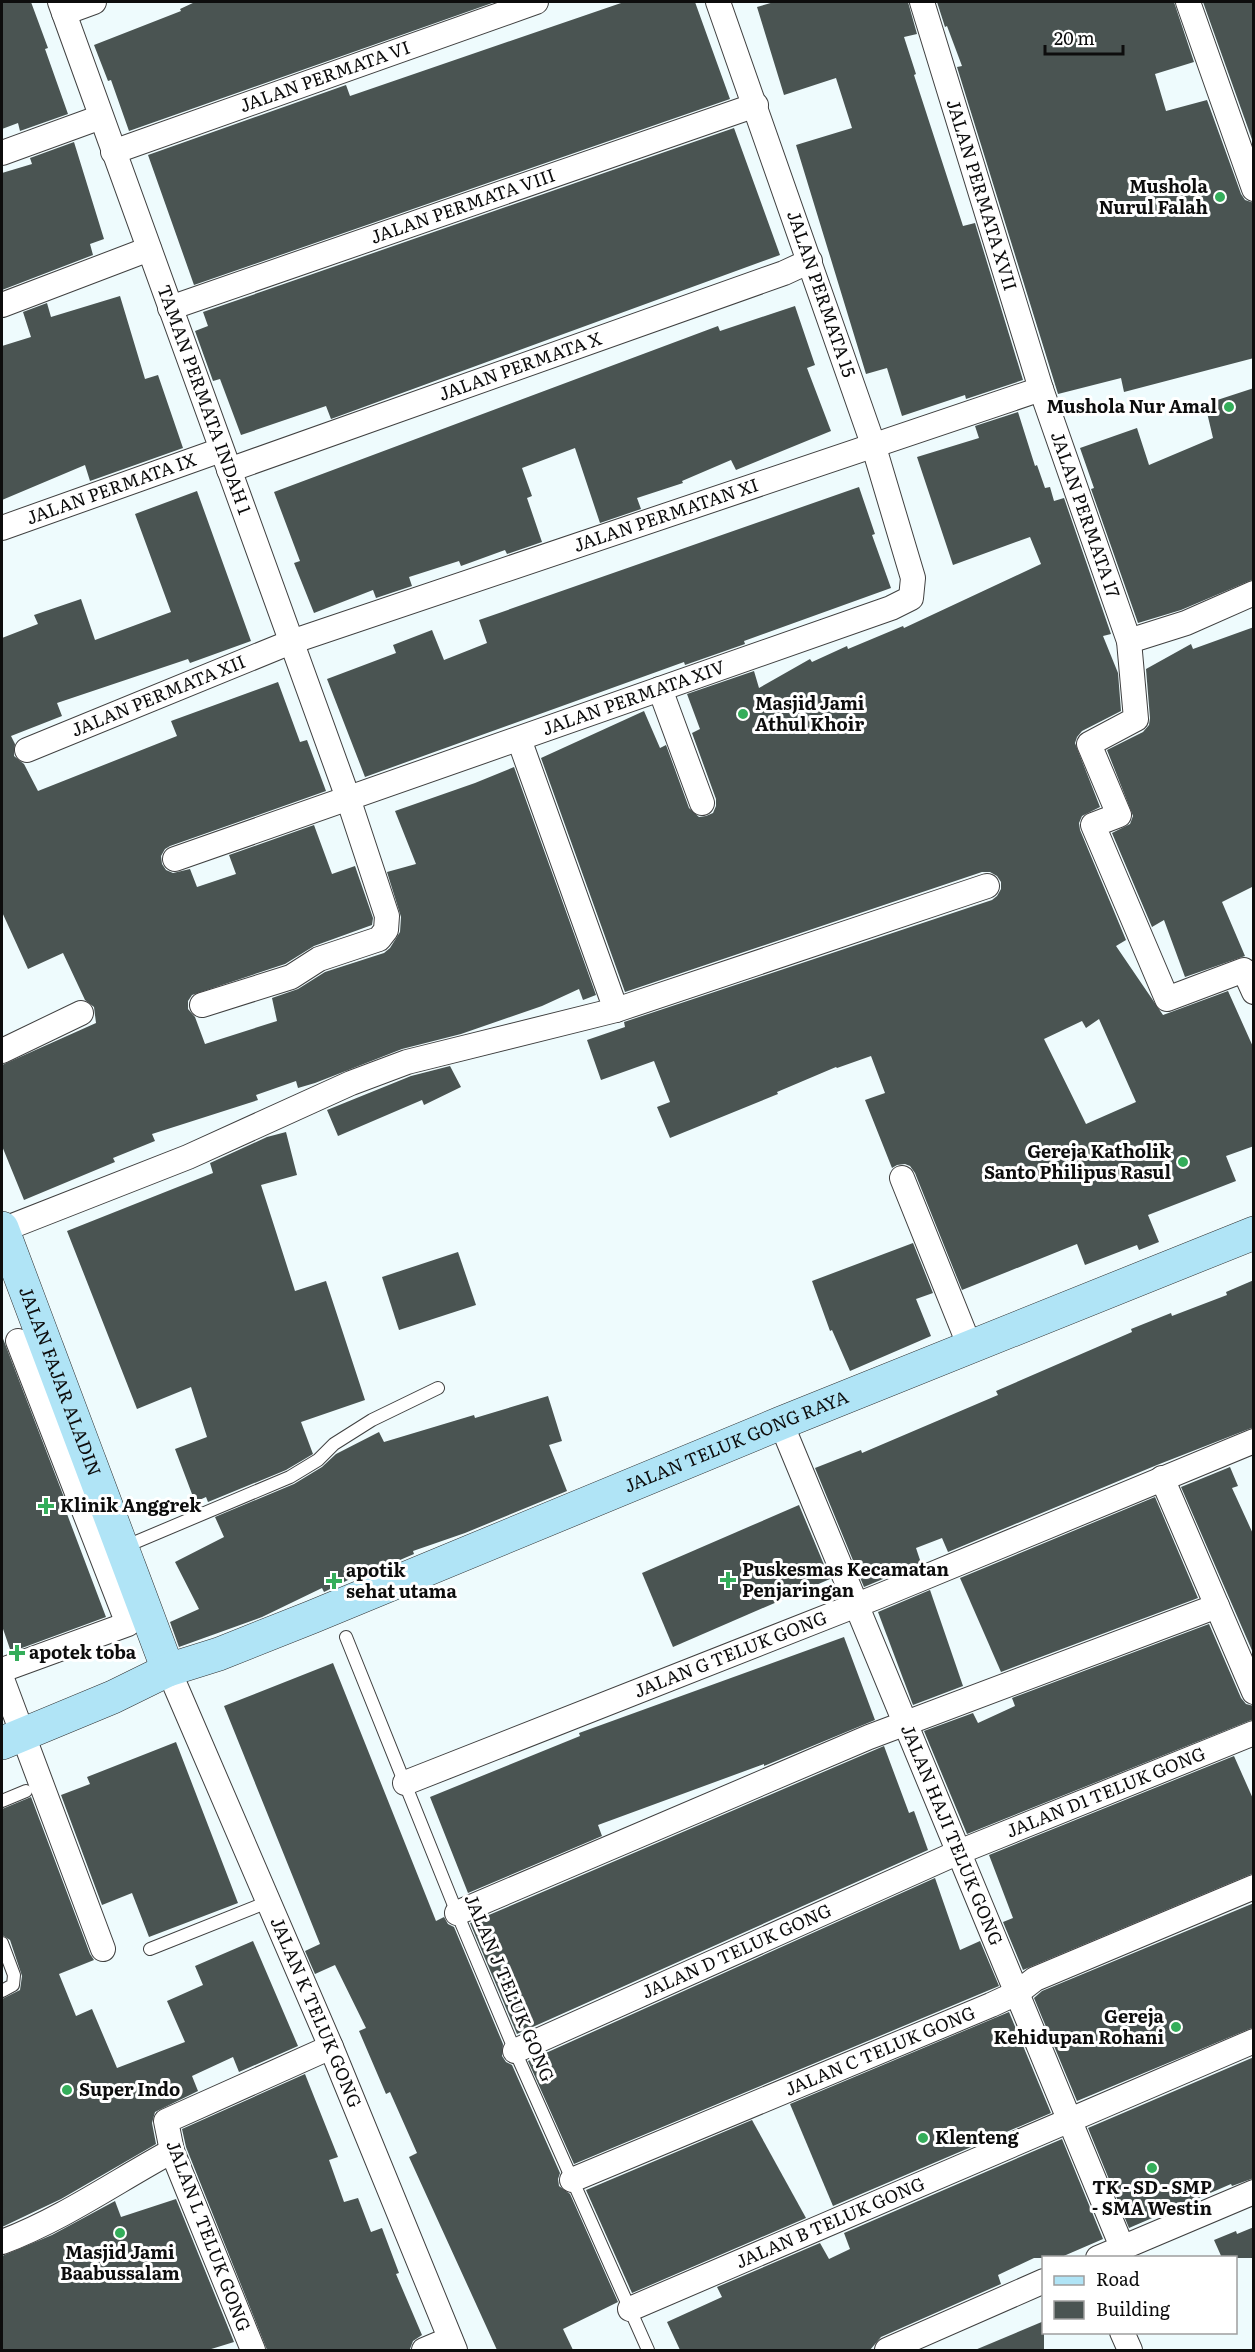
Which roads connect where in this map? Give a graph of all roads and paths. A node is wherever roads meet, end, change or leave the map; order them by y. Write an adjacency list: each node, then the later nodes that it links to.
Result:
1 (94, 2): 6 (street)
2 (536, 2): 9 (street, JALAN PERMATA VI)
3 (718, 2): 7 (street, JALAN PERMATA 15)
4 (922, 2): 16 (street, JALAN PERMATA XVII)
5 (1188, 2): 11 (street)
6 (62, 7): 8 (street, TAMAN PERMATA INDAH 1)
7 (756, 105): 13 (street, JALAN PERMATA 15); 15 (street, JALAN PERMATA VIII)
8 (101, 117): 9 (street, TAMAN PERMATA INDAH 1); 10 (street)
9 (113, 152): 12 (street, TAMAN PERMATA INDAH 1)
10 (2, 153)
11 (1254, 189)
12 (149, 249): 14 (street); 15 (street, TAMAN PERMATA INDAH 1)
13 (810, 261): 17 (street, JALAN PERMATA 15); 18 (street, JALAN PERMATA X)
14 (2, 305)
15 (170, 308): 18 (street, TAMAN PERMATA INDAH 1)
16 (1041, 389): 17 (street, JALAN PERMATAN XI); 22 (street, JALAN PERMATA 17)
17 (873, 444): 20 (street, JALAN PERMATA 15); 23 (street, JALAN PERMATAN XI)
18 (225, 460): 19 (street, JALAN PERMATA IX); 23 (street, TAMAN PERMATA INDAH 1)
19 (2, 528)
20 (913, 590): 24 (street, JALAN PERMATA XIV)
21 (1254, 592): 22 (street)
22 (1129, 641): 31 (street, JALAN PERMATA 17)
23 (291, 642): 26 (street, JALAN PERMATA XII); 27 (street, TAMAN PERMATA INDAH 1)
24 (660, 689): 25 (street, JALAN PERMATA XIV); 28 (street)
25 (519, 739): 27 (street, JALAN PERMATA XIV); 33 (street)
26 (27, 750)
27 (348, 798): 29 (street, JALAN PERMATA XIV); 32 (street, TAMAN PERMATA INDAH 1)
28 (702, 803)
29 (175, 859)
30 (987, 886): 33 (street)
31 (1254, 992)
32 (202, 1005)
33 (616, 1010): 37 (street)
34 (81, 1013): 35 (street)
35 (2, 1051)
36 (902, 1178): 40 (street)
37 (2, 1229): 39 (main road, JALAN FAJAR ALADIN)
38 (1254, 1233): 40 (main road, JALAN TELUK GONG RAYA)
39 (20, 1340): 45 (main road, JALAN FAJAR ALADIN); 49 (street)
40 (970, 1347): 42 (main road, JALAN TELUK GONG RAYA)
41 (438, 1388): 45 (lane)
42 (781, 1423): 46 (street, JALAN HAJI TELUK GONG); 50 (main road, JALAN TELUK GONG RAYA)
43 (1254, 1441): 44 (street, JALAN G TELUK GONG)
44 (1162, 1478): 46 (street, JALAN G TELUK GONG); 47 (street)
45 (123, 1548): 50 (main road, JALAN FAJAR ALADIN)
46 (857, 1605): 53 (street, JALAN HAJI TELUK GONG); 56 (street, JALAN G TELUK GONG)
47 (1216, 1606): 52 (street); 53 (street)
48 (346, 1637): 56 (lane, JALAN J TELUK GONG)
49 (2, 1670)
50 (170, 1674): 55 (main road, JALAN TELUK GONG RAYA); 61 (street, JALAN K TELUK GONG)
51 (2, 1679): 55 (street)
52 (1254, 1692)
53 (905, 1723): 59 (street, JALAN HAJI TELUK GONG); 62 (street)
54 (1254, 1732): 59 (street, JALAN D1 TELUK GONG)
55 (12, 1738): 64 (street)
56 (405, 1783): 62 (lane, JALAN J TELUK GONG)
57 (26, 1791): 58 (lane)
58 (2, 1801)
59 (959, 1852): 67 (street, JALAN HAJI TELUK GONG); 70 (street, JALAN D TELUK GONG)
60 (1254, 1887): 67 (street, JALAN C TELUK GONG)
61 (268, 1902): 65 (lane); 69 (street, JALAN K TELUK GONG)
62 (457, 1912): 70 (lane, JALAN J TELUK GONG)
63 (2, 1943): 66 (lane)
64 (103, 1949)
65 (150, 1949)
66 (2, 1991)
67 (1017, 1993): 71 (street, JALAN HAJI TELUK GONG); 73 (street, JALAN C TELUK GONG)
68 (1254, 2042): 71 (street, JALAN B TELUK GONG)
69 (331, 2047): 72 (street, JALAN L TELUK GONG); 81 (street, JALAN K TELUK GONG)
70 (515, 2051): 73 (lane, JALAN J TELUK GONG)
71 (1070, 2121): 76 (street, JALAN HAJI TELUK GONG); 79 (street, JALAN B TELUK GONG)
72 (172, 2151): 75 (street); 82 (street, JALAN L TELUK GONG)
73 (572, 2180): 79 (lane, JALAN J TELUK GONG)
74 (1254, 2192): 76 (street)
75 (2, 2242)
76 (1122, 2247): 77 (street)
77 (1102, 2256)
78 (1042, 2282): 85 (street)
79 (630, 2309): 84 (lane, JALAN J TELUK GONG)
80 (1123, 2334): 86 (street)
81 (452, 2345): 83 (street)
82 (246, 2349)
83 (424, 2350)
84 (648, 2350)
85 (887, 2350)
86 (1130, 2350)

